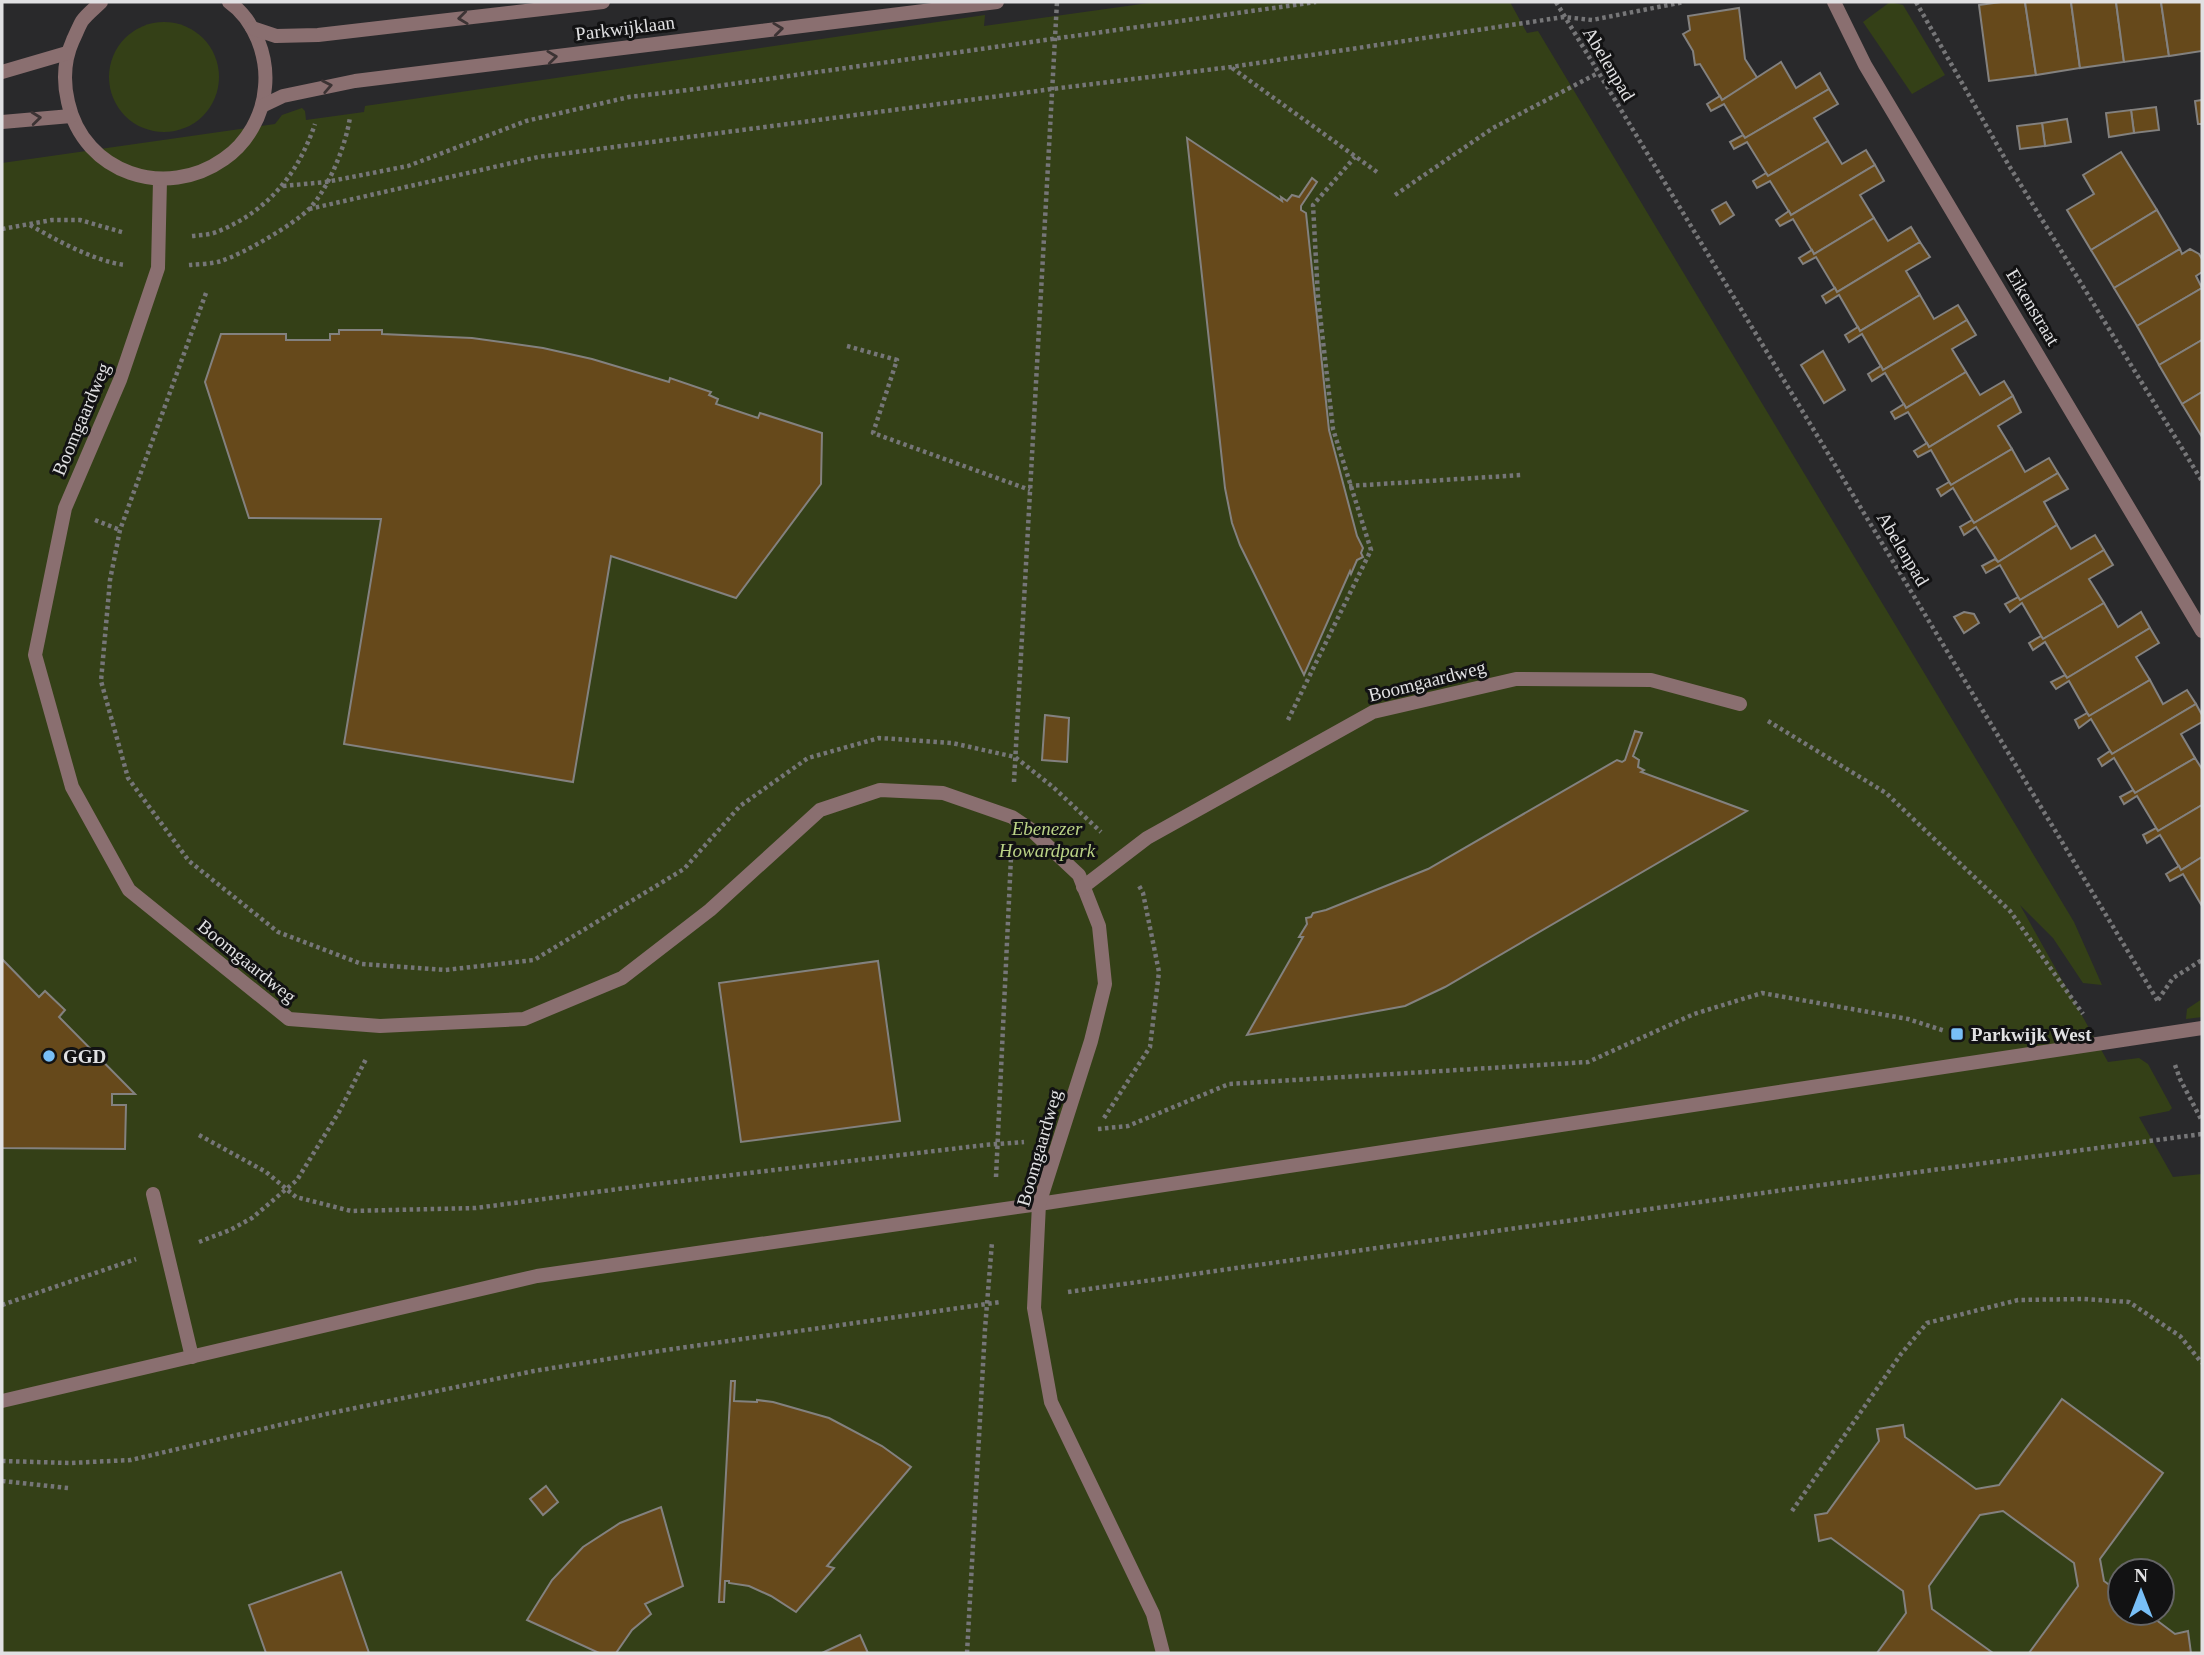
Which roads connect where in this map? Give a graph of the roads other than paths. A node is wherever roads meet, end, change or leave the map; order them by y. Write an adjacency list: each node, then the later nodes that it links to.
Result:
1 (102, 2): 7 (street)
2 (229, 2): 6 (street)
3 (603, 2): 6 (street, Parkwijklaan, one-way to 6)
4 (996, 2): 9 (street, Parkwijklaan, one-way to 4)
5 (1834, 2): 13 (street, Eikenstraat)
6 (252, 28): 9 (street)
7 (67, 53): 8 (street); 10 (street)
8 (2, 72)
9 (262, 106): 12 (street)
10 (71, 116): 11 (street, one-way to 10); 12 (street)
11 (2, 122)
12 (160, 180): 15 (street, Boomgaardweg)
13 (2202, 631)
14 (1740, 705): 15 (street, Boomgaardweg)
15 (1083, 887): 18 (street, Boomgaardweg)
16 (2202, 1028): 18 (street)
17 (153, 1194): 19 (street)
18 (1039, 1204): 19 (street); 21 (street, Boomgaardweg)
19 (192, 1357): 20 (street)
20 (2, 1401)
21 (1163, 1653)

